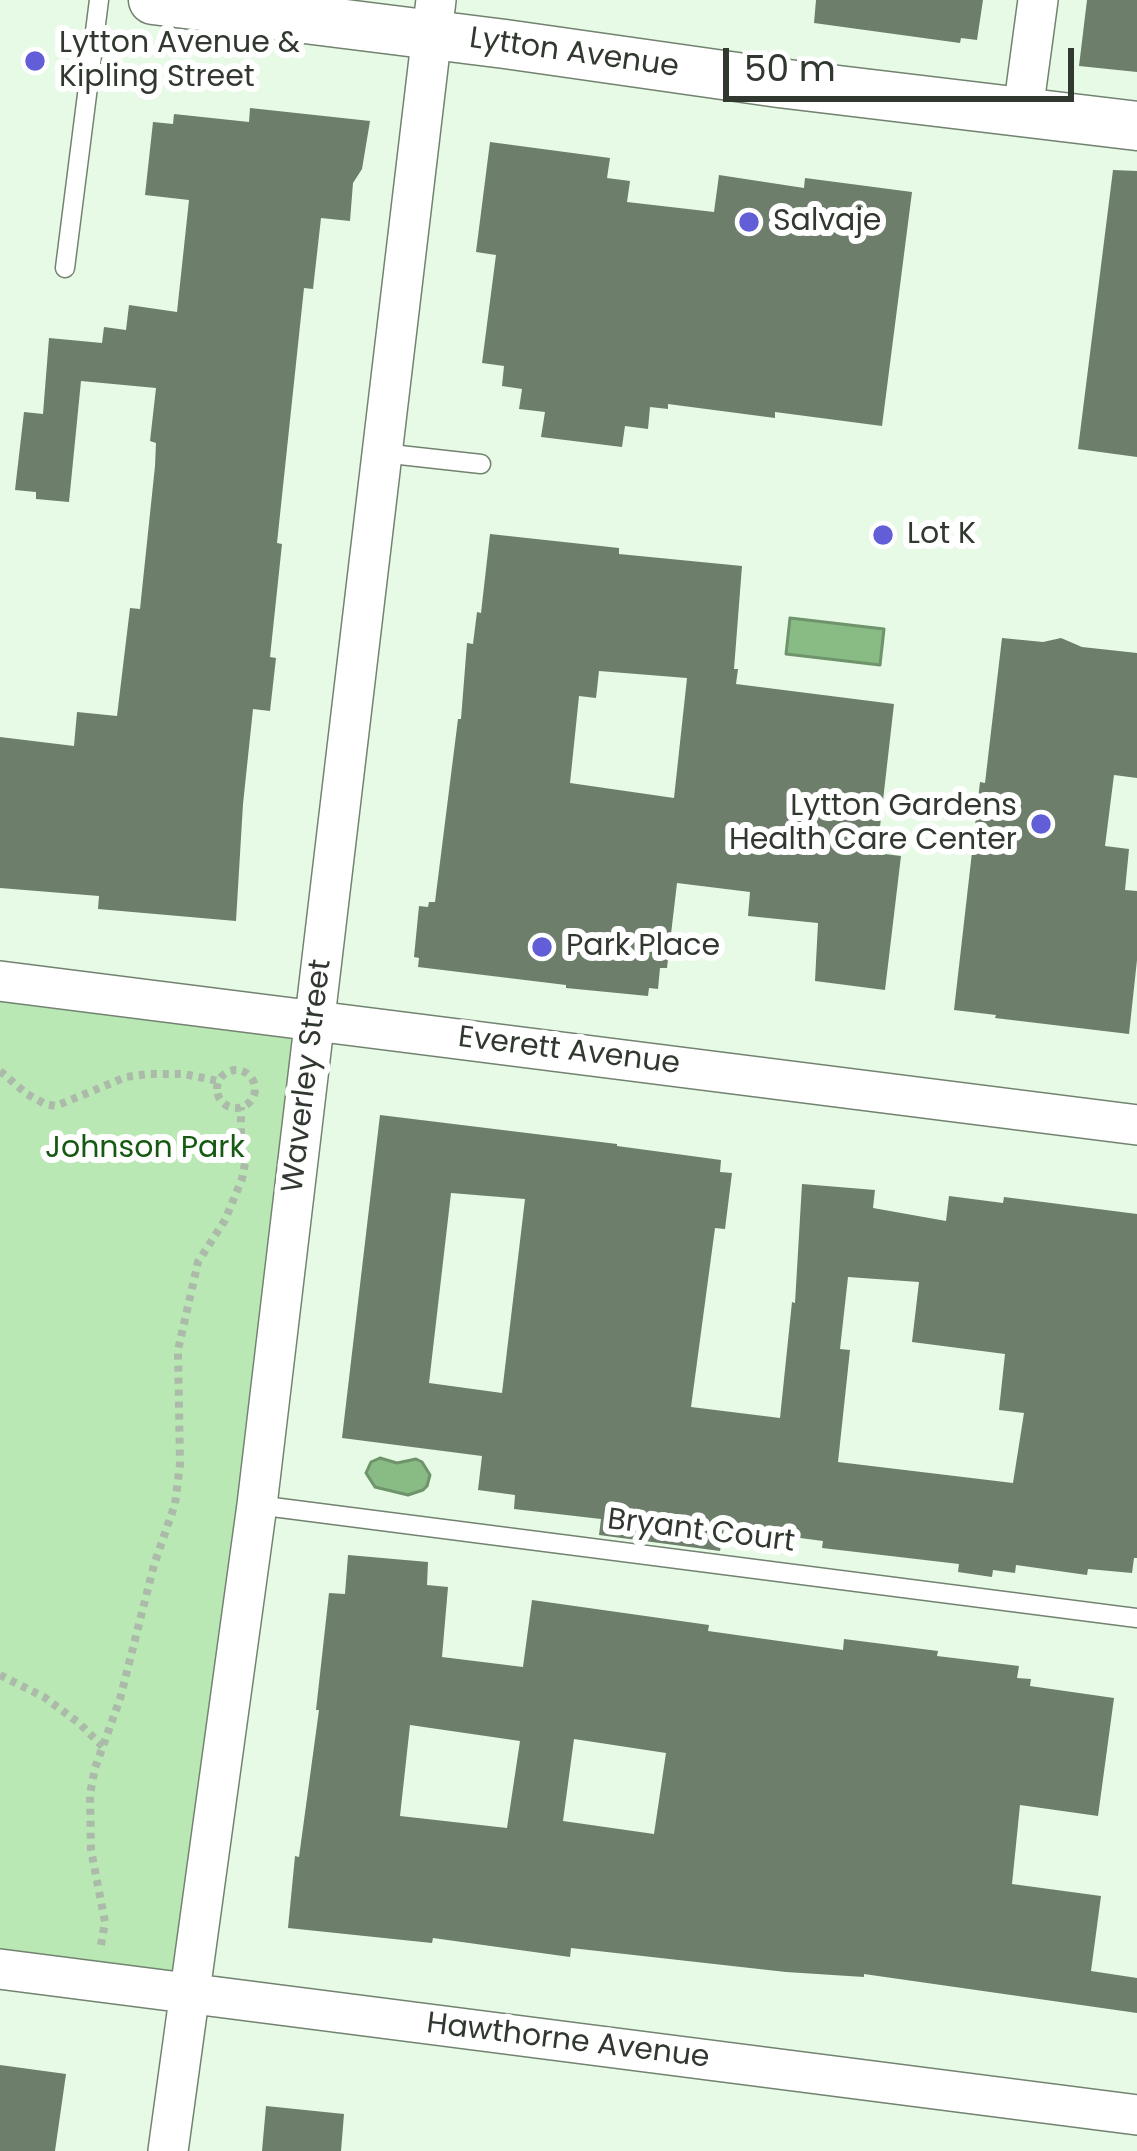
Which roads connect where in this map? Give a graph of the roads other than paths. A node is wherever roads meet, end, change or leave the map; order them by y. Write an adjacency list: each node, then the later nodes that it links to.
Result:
1 (100, 0): 8 (lane)
2 (153, 0): 4 (street, Lytton Avenue)
3 (1038, 0): 6 (street)
4 (305, 10): 5 (street, Lytton Avenue)
5 (434, 17): 6 (street, Lytton Avenue); 9 (street, Waverley Street)
6 (1023, 112): 7 (street, Lytton Avenue)
7 (1137, 126)
8 (65, 268)
9 (382, 453): 10 (lane); 12 (street, Waverley Street)
10 (481, 464)
11 (0, 981): 12 (street, Everett Avenue)
12 (314, 1019): 13 (street, Everett Avenue); 14 (street, Waverley Street)
13 (1137, 1125)
14 (257, 1504): 15 (lane, Bryant Court); 17 (street, Waverley Street)
15 (1137, 1618)
16 (0, 1969): 17 (street, Hawthorne Avenue)
17 (190, 1993): 18 (street, Hawthorne Avenue); 19 (street, Waverley Street)
18 (1137, 2114)
19 (168, 2151)

